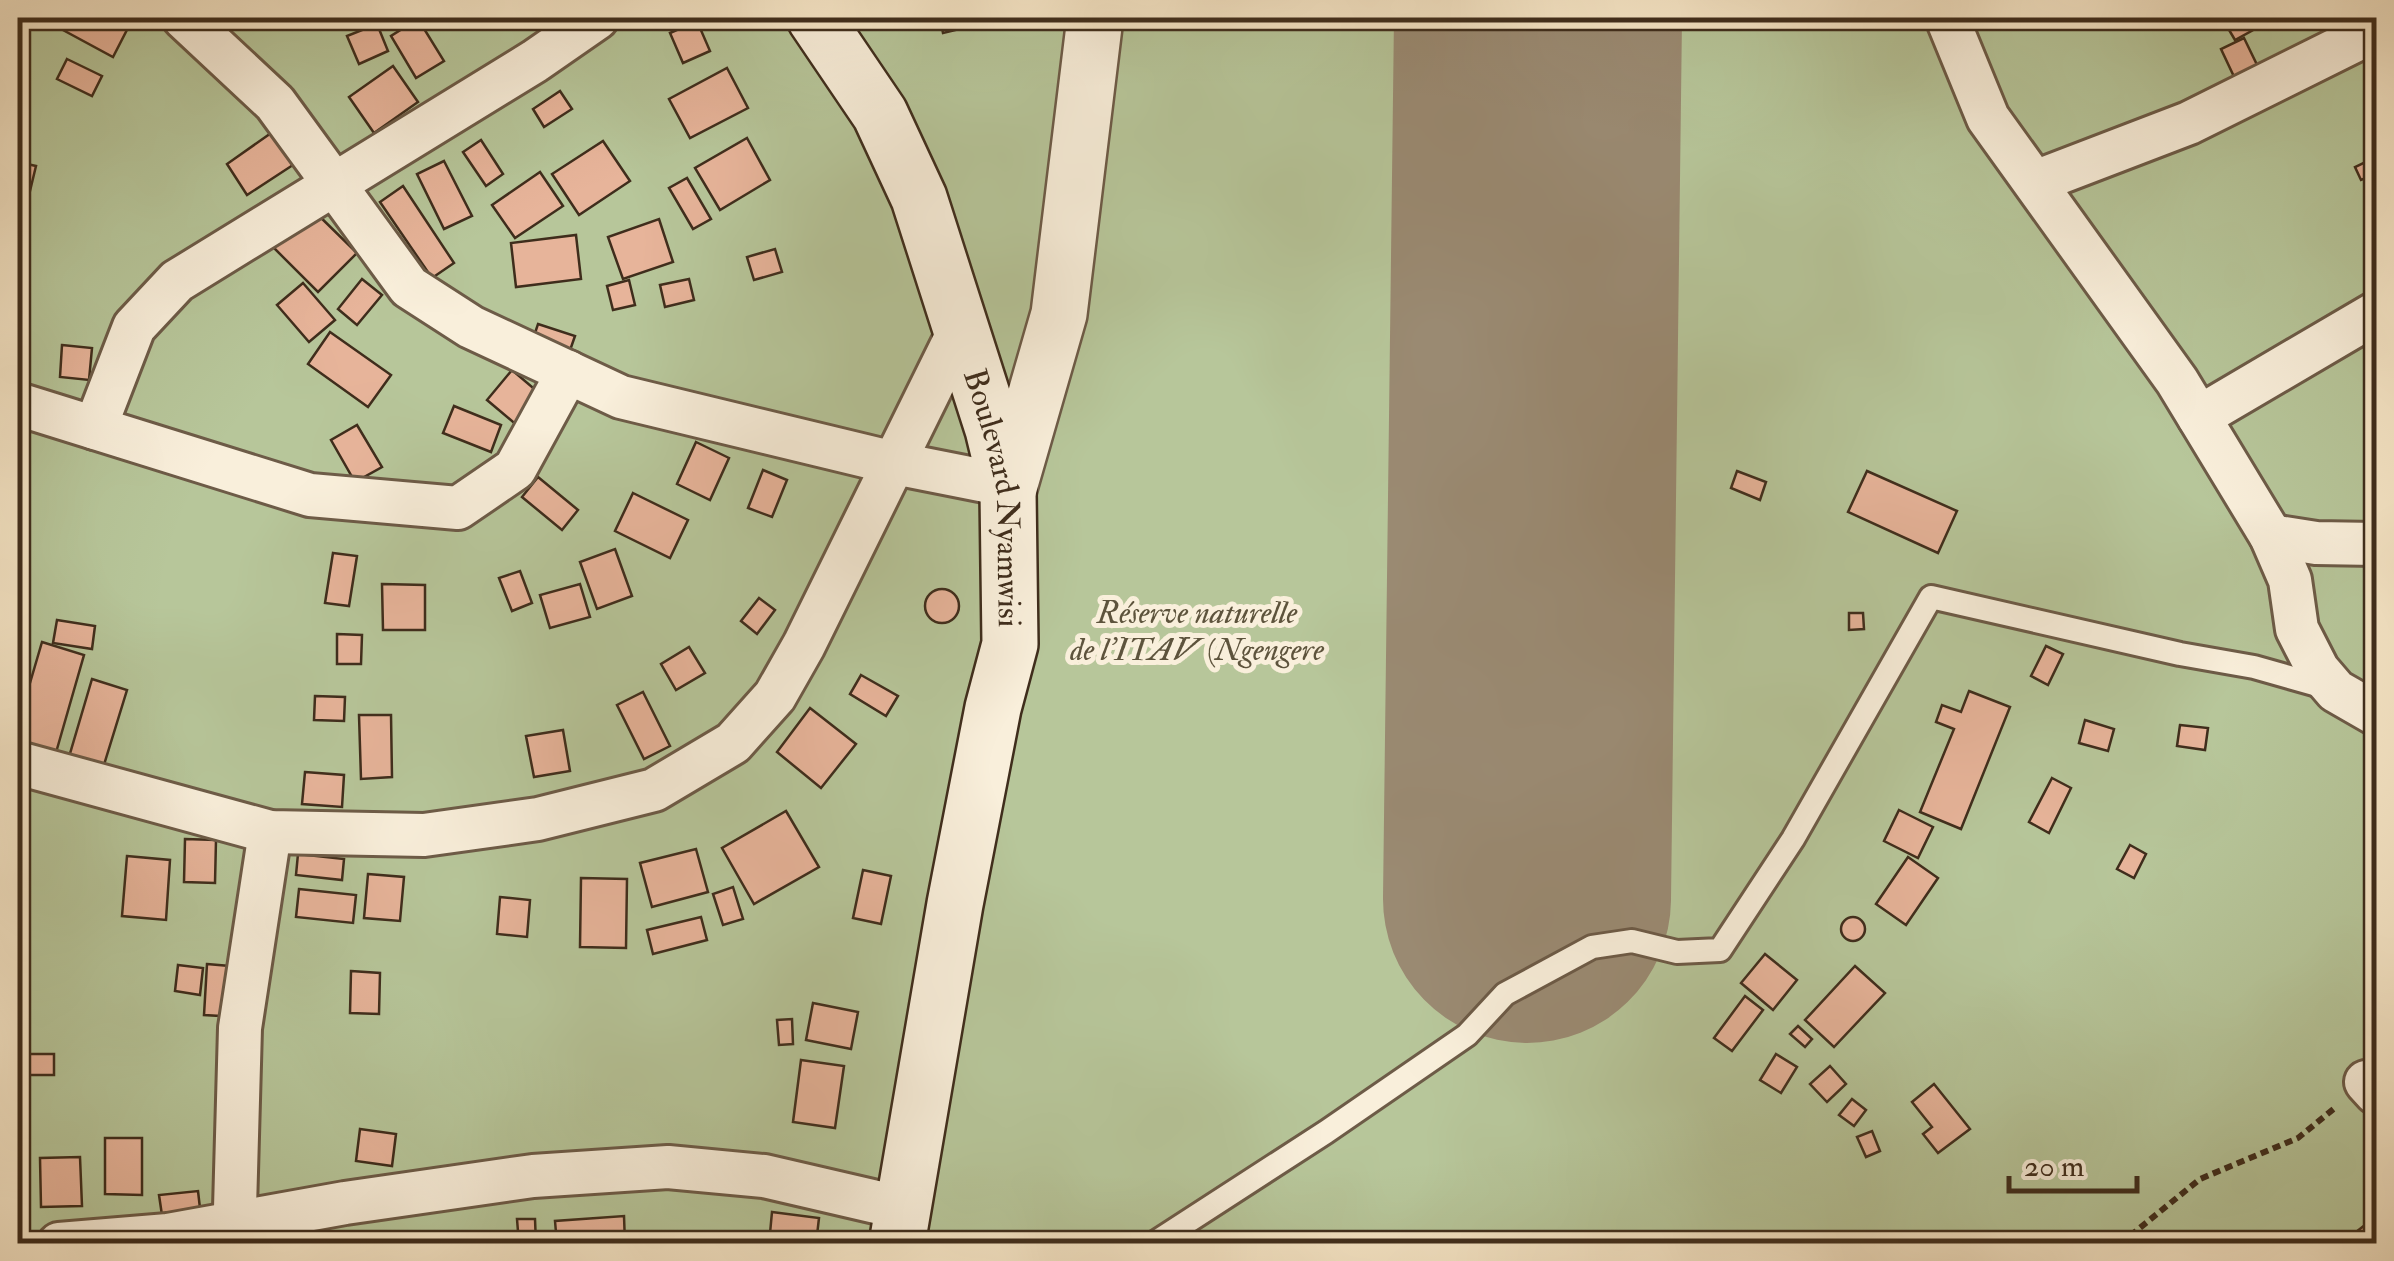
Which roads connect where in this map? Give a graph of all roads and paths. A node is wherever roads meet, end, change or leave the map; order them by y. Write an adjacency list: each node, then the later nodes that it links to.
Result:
1 (184, 18): 8 (street)
2 (598, 18): 8 (street)
3 (815, 18): 10 (main road, Boulevard Nyamwisi)
4 (1095, 18): 16 (main road)
5 (1948, 18): 7 (street)
6 (2376, 30): 7 (street)
7 (2035, 182): 13 (street)
8 (334, 186): 11 (street); 14 (street)
9 (2376, 312): 13 (street)
10 (961, 327): 15 (street); 16 (main road, Boulevard Nyamwisi)
11 (568, 372): 14 (street); 15 (street)
12 (18, 404): 14 (street)
13 (2199, 417): 17 (street)
14 (94, 428)
15 (894, 463): 16 (street); 22 (street)
16 (1007, 488): 24 (main road, Boulevard Nyamwisi)
17 (2270, 536): 18 (street); 19 (street)
18 (2376, 544)
19 (2336, 691): 20 (street); 27 (lane)
20 (2376, 714)
21 (18, 763): 22 (street)
22 (270, 832): 25 (street)
23 (2371, 1088): 28 (path)
24 (906, 1228): 25 (street)
25 (234, 1233): 26 (street)
26 (59, 1244)
27 (1153, 1244)
28 (2120, 1244)

